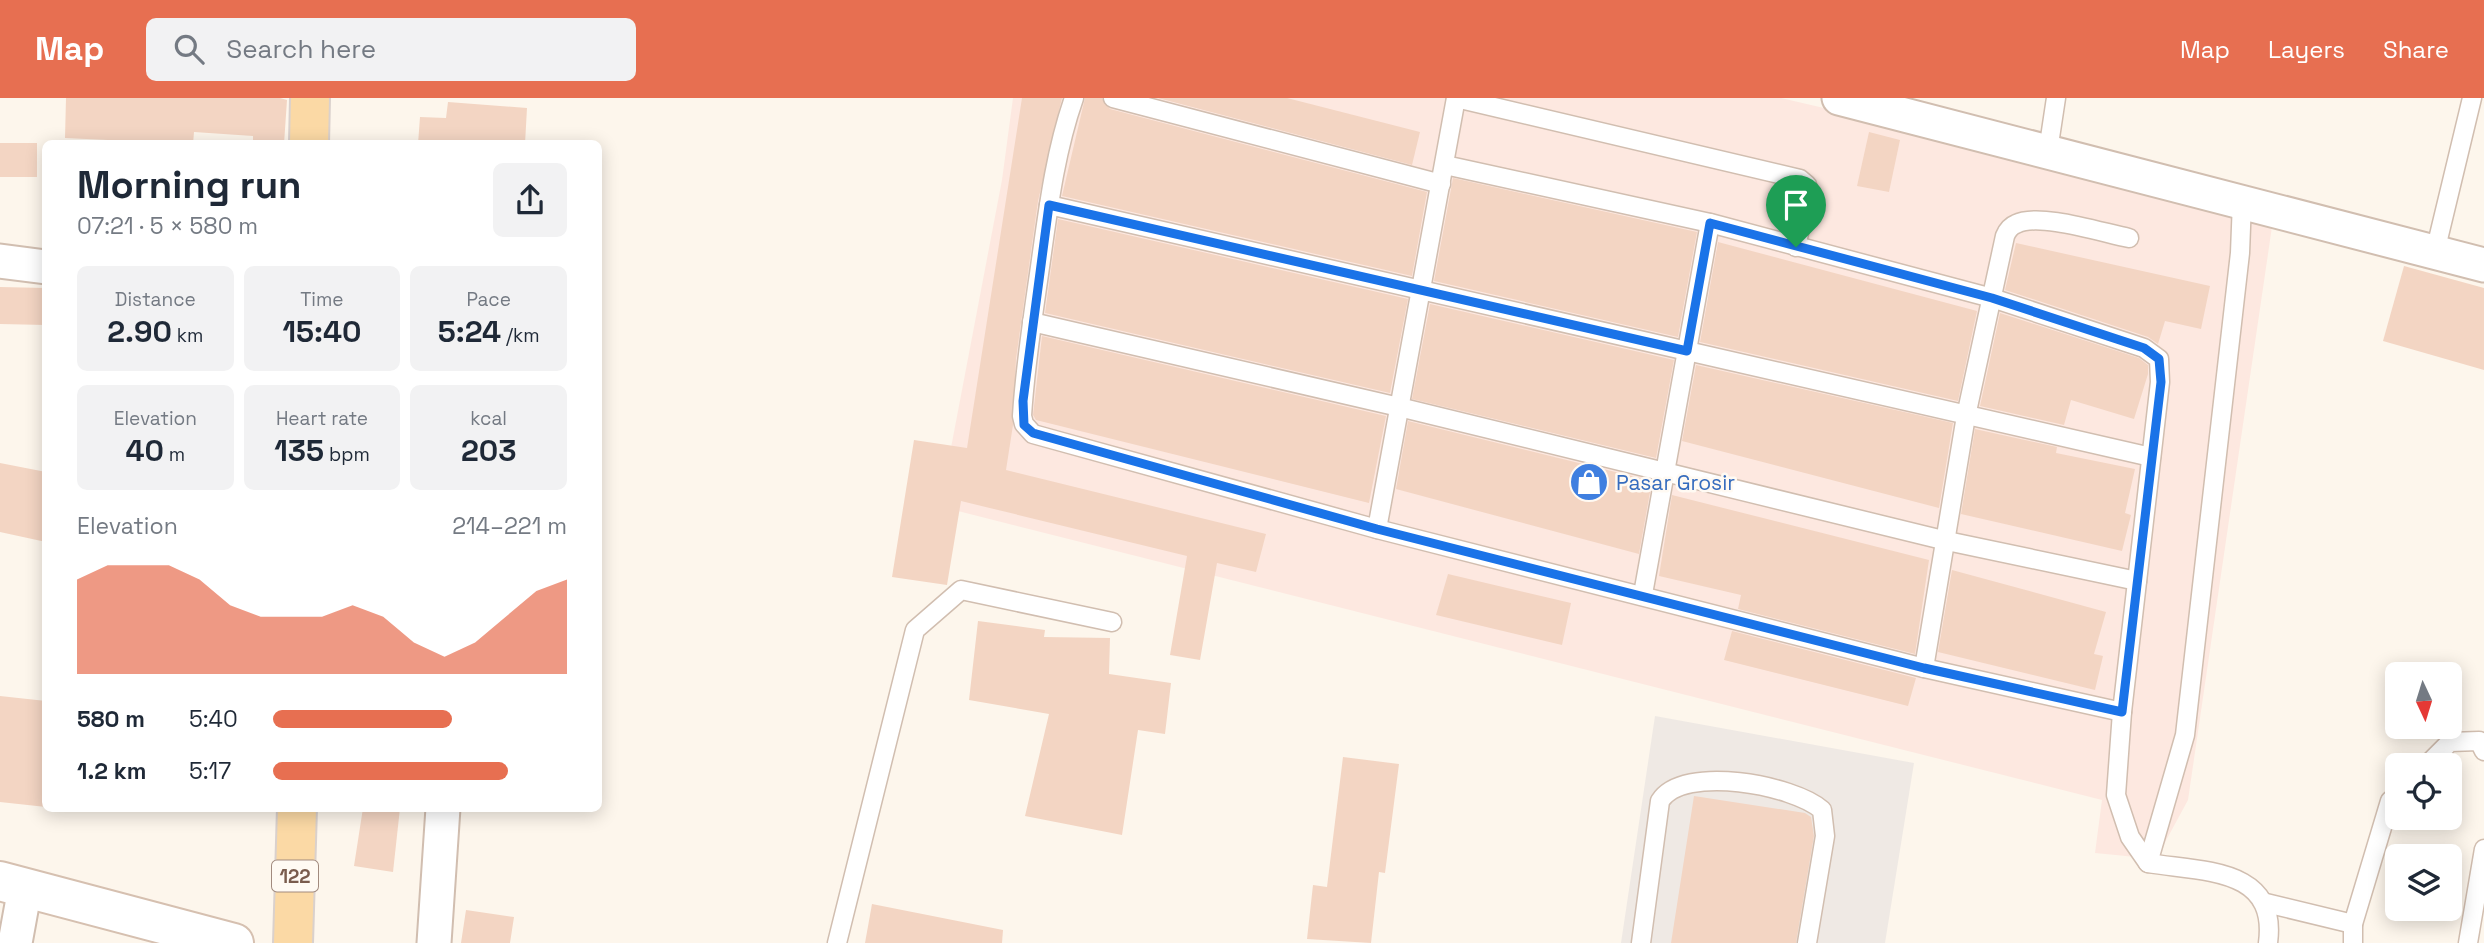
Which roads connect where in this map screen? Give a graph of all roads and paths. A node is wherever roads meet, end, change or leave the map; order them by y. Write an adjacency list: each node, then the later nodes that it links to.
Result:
1 (310, 98): 9 (main road)
2 (1074, 98): 14 (lane)
3 (1113, 98): 12 (lane)
4 (1456, 98): 11 (lane); 17 (lane)
5 (1839, 98): 8 (street)
6 (2056, 98): 10 (lane)
7 (2472, 98): 18 (lane)
8 (1890, 105): 10 (street)
9 (309, 140)
10 (2048, 151): 13 (street)
11 (1445, 165): 12 (lane); 15 (lane)
12 (1441, 184): 22 (lane)
13 (2242, 201): 18 (street); 43 (lane)
14 (1049, 205): 22 (lane); 24 (lane)
15 (1710, 223): 17 (lane); 25 (lane)
16 (2129, 238): 23 (lane)
17 (1796, 247): 23 (lane)
18 (2435, 252): 20 (street)
19 (0, 261): 21 (street)
20 (2484, 265)
21 (42, 266)
22 (1420, 289): 25 (lane); 26 (lane)
23 (1992, 298): 27 (lane); 28 (lane)
24 (1032, 323): 26 (lane); 30 (lane)
25 (1687, 351): 27 (lane); 29 (lane)
26 (1399, 407): 29 (lane); 30 (lane)
27 (1966, 416): 28 (lane); 31 (lane)
28 (2151, 457): 32 (lane)
29 (1666, 471): 31 (lane); 33 (lane)
30 (1377, 529): 33 (lane)
31 (1947, 541): 32 (lane); 35 (lane)
32 (2137, 581): 36 (lane)
33 (1643, 594): 35 (lane)
34 (1112, 622): 51 (lane)
35 (1924, 668): 36 (lane)
36 (2122, 712): 43 (lane)
37 (2484, 751): 38 (lane)
38 (2439, 753)
39 (297, 812): 49 (main road, 122)
40 (443, 812): 50 (street)
41 (2385, 818): 46 (lane)
42 (2484, 849): 56 (lane)
43 (2148, 863): 45 (lane)
44 (12, 884): 47 (street); 48 (main road)
45 (2266, 903): 46 (lane); 54 (lane)
46 (2353, 924): 55 (lane)
47 (15, 943)
48 (234, 943)
49 (293, 943)
50 (434, 943)
51 (836, 943)
52 (1641, 943): 53 (lane)
53 (1807, 943)
54 (2268, 943)
55 (2353, 943)
56 (2468, 943)

